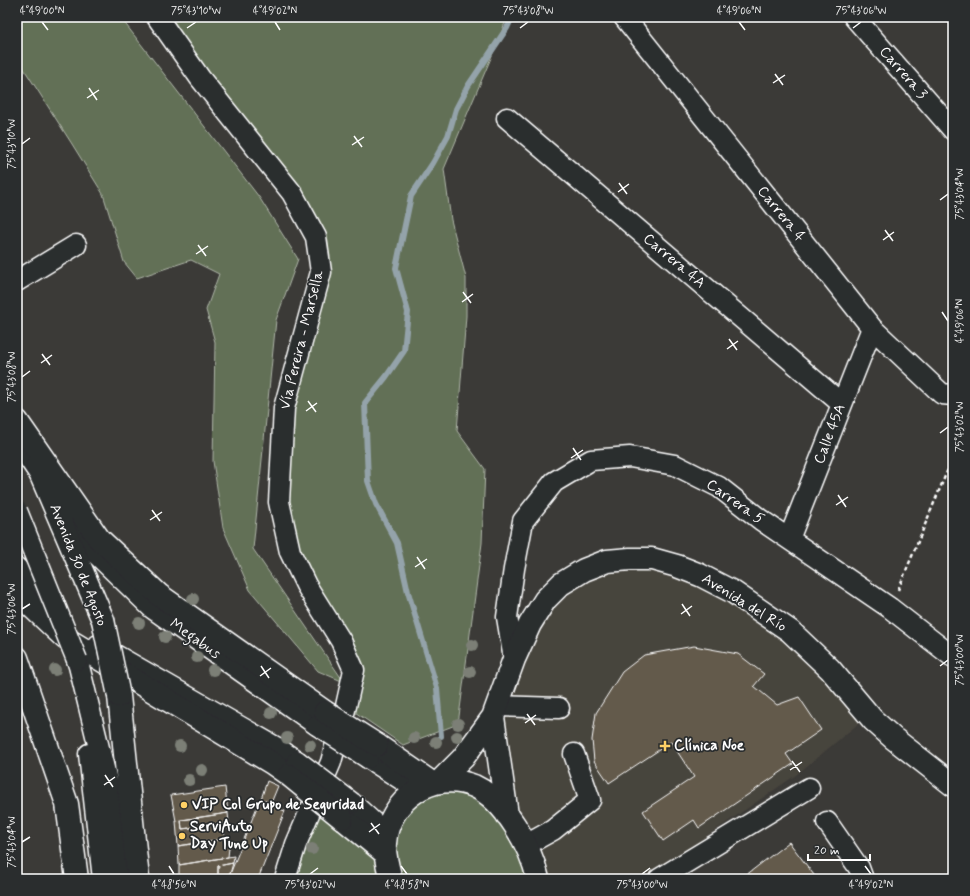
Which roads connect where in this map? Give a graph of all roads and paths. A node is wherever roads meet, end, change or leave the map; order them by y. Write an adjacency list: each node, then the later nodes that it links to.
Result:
1 (157, 17): 40 (street, Vía Pereira - Marsella)
2 (624, 17): 8 (street, Carrera 4)
3 (854, 17): 5 (street, Carrera 3)
4 (507, 118): 10 (street, Carrera 4A)
5 (953, 130)
6 (76, 245): 7 (street)
7 (17, 281)
8 (872, 328): 9 (street, Carrera 4); 10 (street, Calle 45A)
9 (953, 395)
10 (842, 404): 16 (street, Calle 45A)
11 (17, 423): 14 (main road, Avenida 30 de Agosto); 26 (main road)
12 (17, 441): 14 (street, Megabus)
13 (953, 457): 19 (path)
14 (40, 474): 26 (street, Megabus); 39 (main road, Avenida 30 de Agosto, bridge)
15 (17, 510): 23 (street, bridge)
16 (789, 539): 19 (street, Carrera 5); 22 (street, Carrera 5)
17 (17, 568): 28 (street)
18 (17, 588): 28 (main road)
19 (890, 608): 20 (street, Carrera 5)
20 (953, 656)
21 (17, 658): 36 (main road)
22 (514, 659): 25 (main road, Avenida del Río); 30 (main road, Avenida del Río)
23 (78, 663): 37 (street); 38 (street)
24 (559, 708): 25 (street)
25 (495, 711): 29 (main road, Avenida del Río); 32 (main road, Avenida del Río)
26 (321, 718): 29 (main road, bridge)
27 (574, 754): 35 (street)
28 (293, 768): 34 (main road, bridge)
29 (430, 785): 32 (main road); 34 (main road, Avenida del Río)
30 (953, 785)
31 (809, 788): 43 (street)
32 (507, 815): 35 (main road)
33 (827, 822): 44 (street)
34 (386, 843): 41 (main road)
35 (526, 845): 42 (main road)
36 (77, 879)
37 (103, 879)
38 (121, 879)
39 (138, 879)
40 (285, 879)
41 (391, 879)
42 (538, 879)
43 (659, 879)
44 (863, 879)

